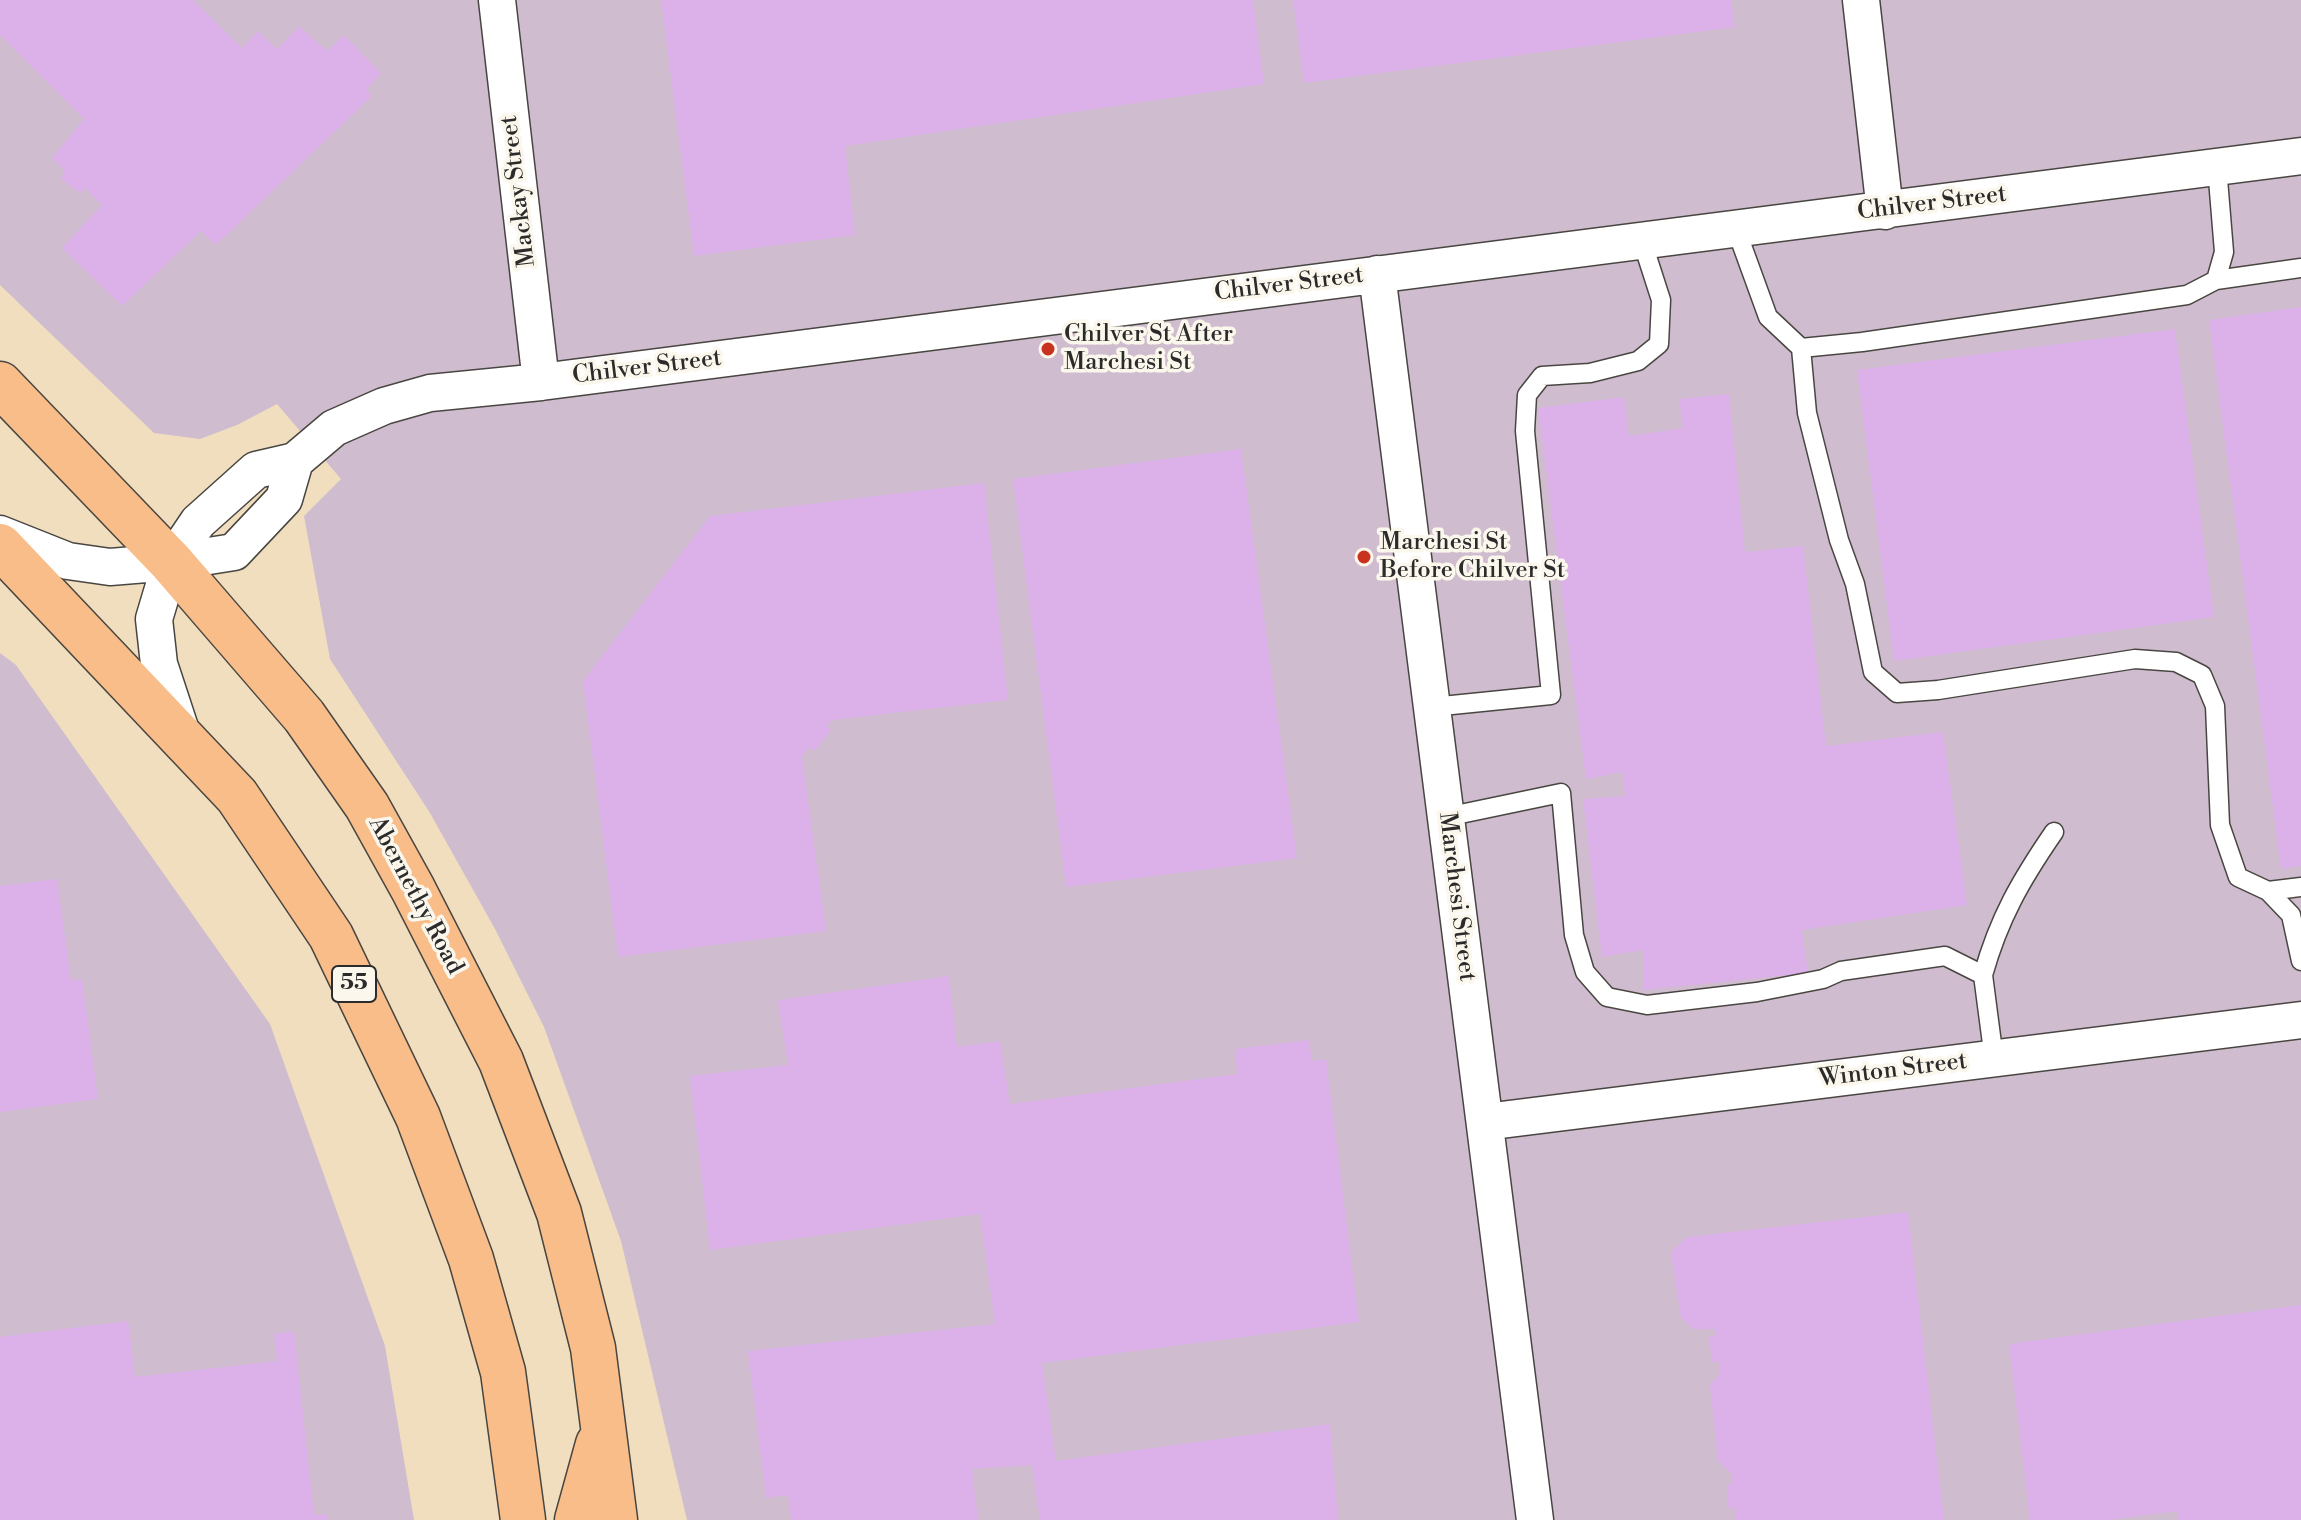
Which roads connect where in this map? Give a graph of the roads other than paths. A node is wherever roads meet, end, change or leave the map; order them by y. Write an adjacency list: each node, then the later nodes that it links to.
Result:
1 (497, 0): 12 (street, Mackay Street)
2 (1861, 0): 5 (street)
3 (2301, 156): 4 (street, Chilver Street)
4 (2217, 167): 5 (street, Chilver Street); 10 (lane)
5 (1885, 211): 6 (street, Chilver Street)
6 (1736, 229): 7 (street, Chilver Street); 11 (lane)
7 (1642, 241): 9 (street, Chilver Street); 17 (lane)
8 (2301, 268): 10 (lane)
9 (1377, 274): 12 (street, Chilver Street); 17 (street, Marchesi Street)
10 (2216, 280): 11 (lane)
11 (1801, 348): 22 (lane)
12 (541, 382): 16 (street, Chilver Street)
13 (0, 384): 16 (main road, Abernethy Road)
14 (0, 534): 16 (street, Chilver Street)
15 (0, 546): 18 (main road, 55)
16 (171, 562): 18 (street); 28 (main road, Abernethy Road)
17 (1432, 707): 19 (street, Marchesi Street)
18 (183, 737): 29 (main road, 55)
19 (1446, 817): 24 (lane); 27 (street, Marchesi Street)
20 (2054, 832): 24 (lane)
21 (2301, 887): 22 (lane)
22 (2268, 891): 23 (lane)
23 (2301, 961)
24 (1983, 975): 26 (lane)
25 (2301, 1020): 26 (street, Winton Street)
26 (1994, 1059): 27 (street, Winton Street)
27 (1485, 1122): 32 (street, Marchesi Street)
28 (603, 1426): 30 (main road); 31 (main road, Abernethy Road)
29 (523, 1520)
30 (577, 1520)
31 (615, 1520)
32 (1535, 1520)

